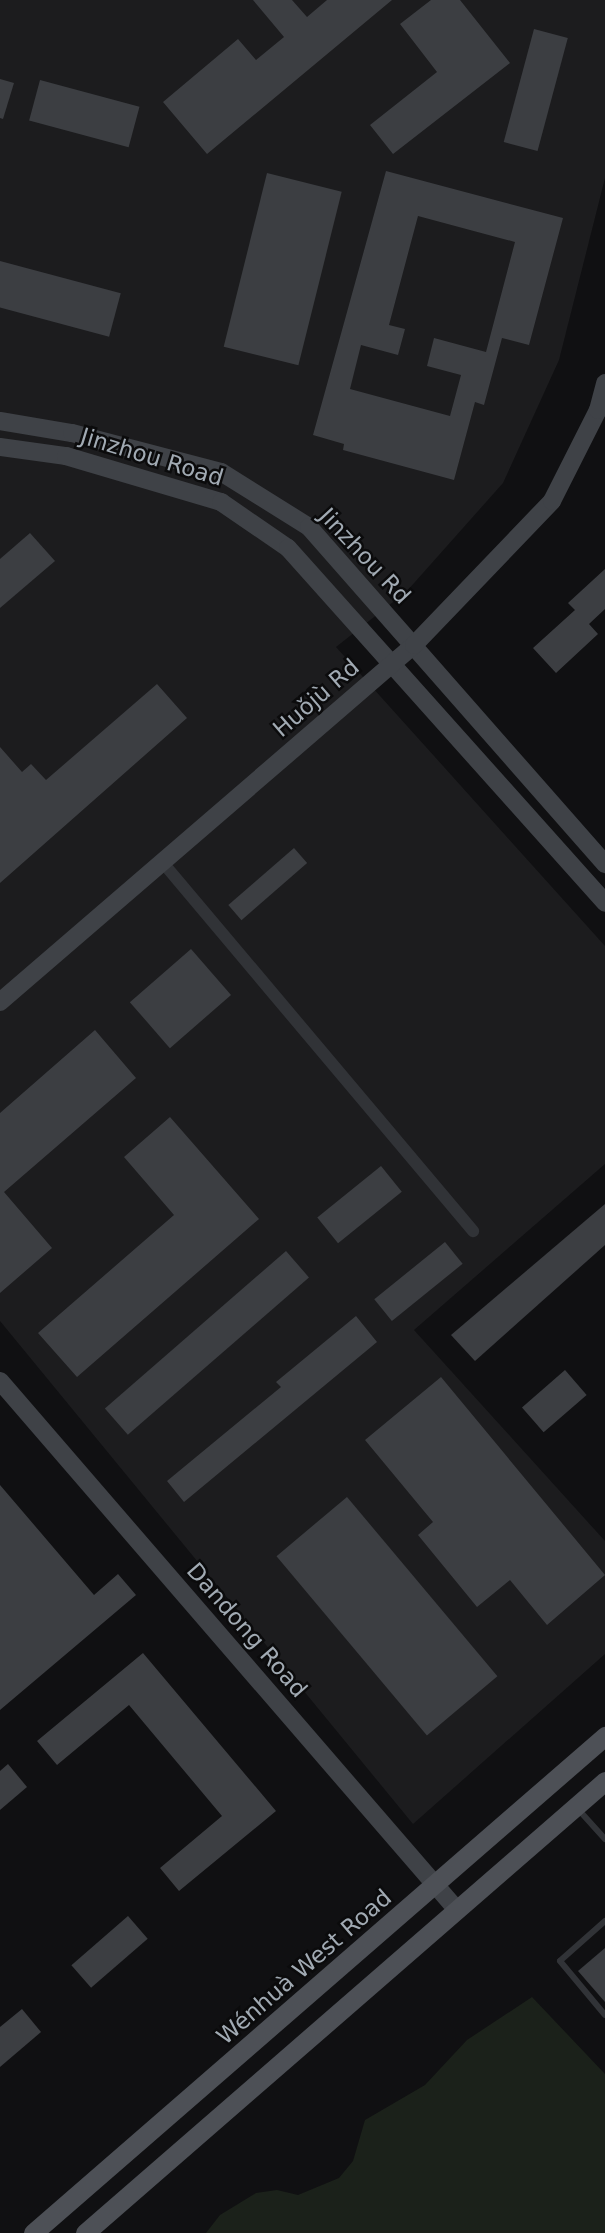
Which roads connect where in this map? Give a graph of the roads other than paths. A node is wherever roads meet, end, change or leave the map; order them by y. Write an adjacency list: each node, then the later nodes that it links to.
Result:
1 (605, 383): 4 (main road, Huǒjù Rd)
2 (0, 421): 4 (main road, Jinzhou Rd)
3 (0, 447): 5 (main road, Jinzhou Road)
4 (414, 645): 5 (main road, Huǒjù Rd); 7 (main road, Jinzhou Rd)
5 (392, 666): 6 (main road, Huǒjù Rd); 8 (main road)
6 (164, 864): 9 (main road, Huǒjù Rd); 10 (street)
7 (605, 864)
8 (605, 904)
9 (0, 1002)
10 (473, 1231)
11 (0, 1381): 16 (main road, Dandong Road)
12 (605, 1736): 16 (main road, Wénhuà West Road)
13 (605, 1781): 14 (main road)
14 (576, 1807): 15 (lane); 17 (main road)
15 (605, 1839)
16 (435, 1885): 17 (main road, Dandong Road); 20 (main road, Wénhuà West Road)
17 (457, 1910): 21 (main road)
18 (605, 1921): 19 (lane)
19 (605, 2015)
20 (33, 2233)
21 (85, 2233)

